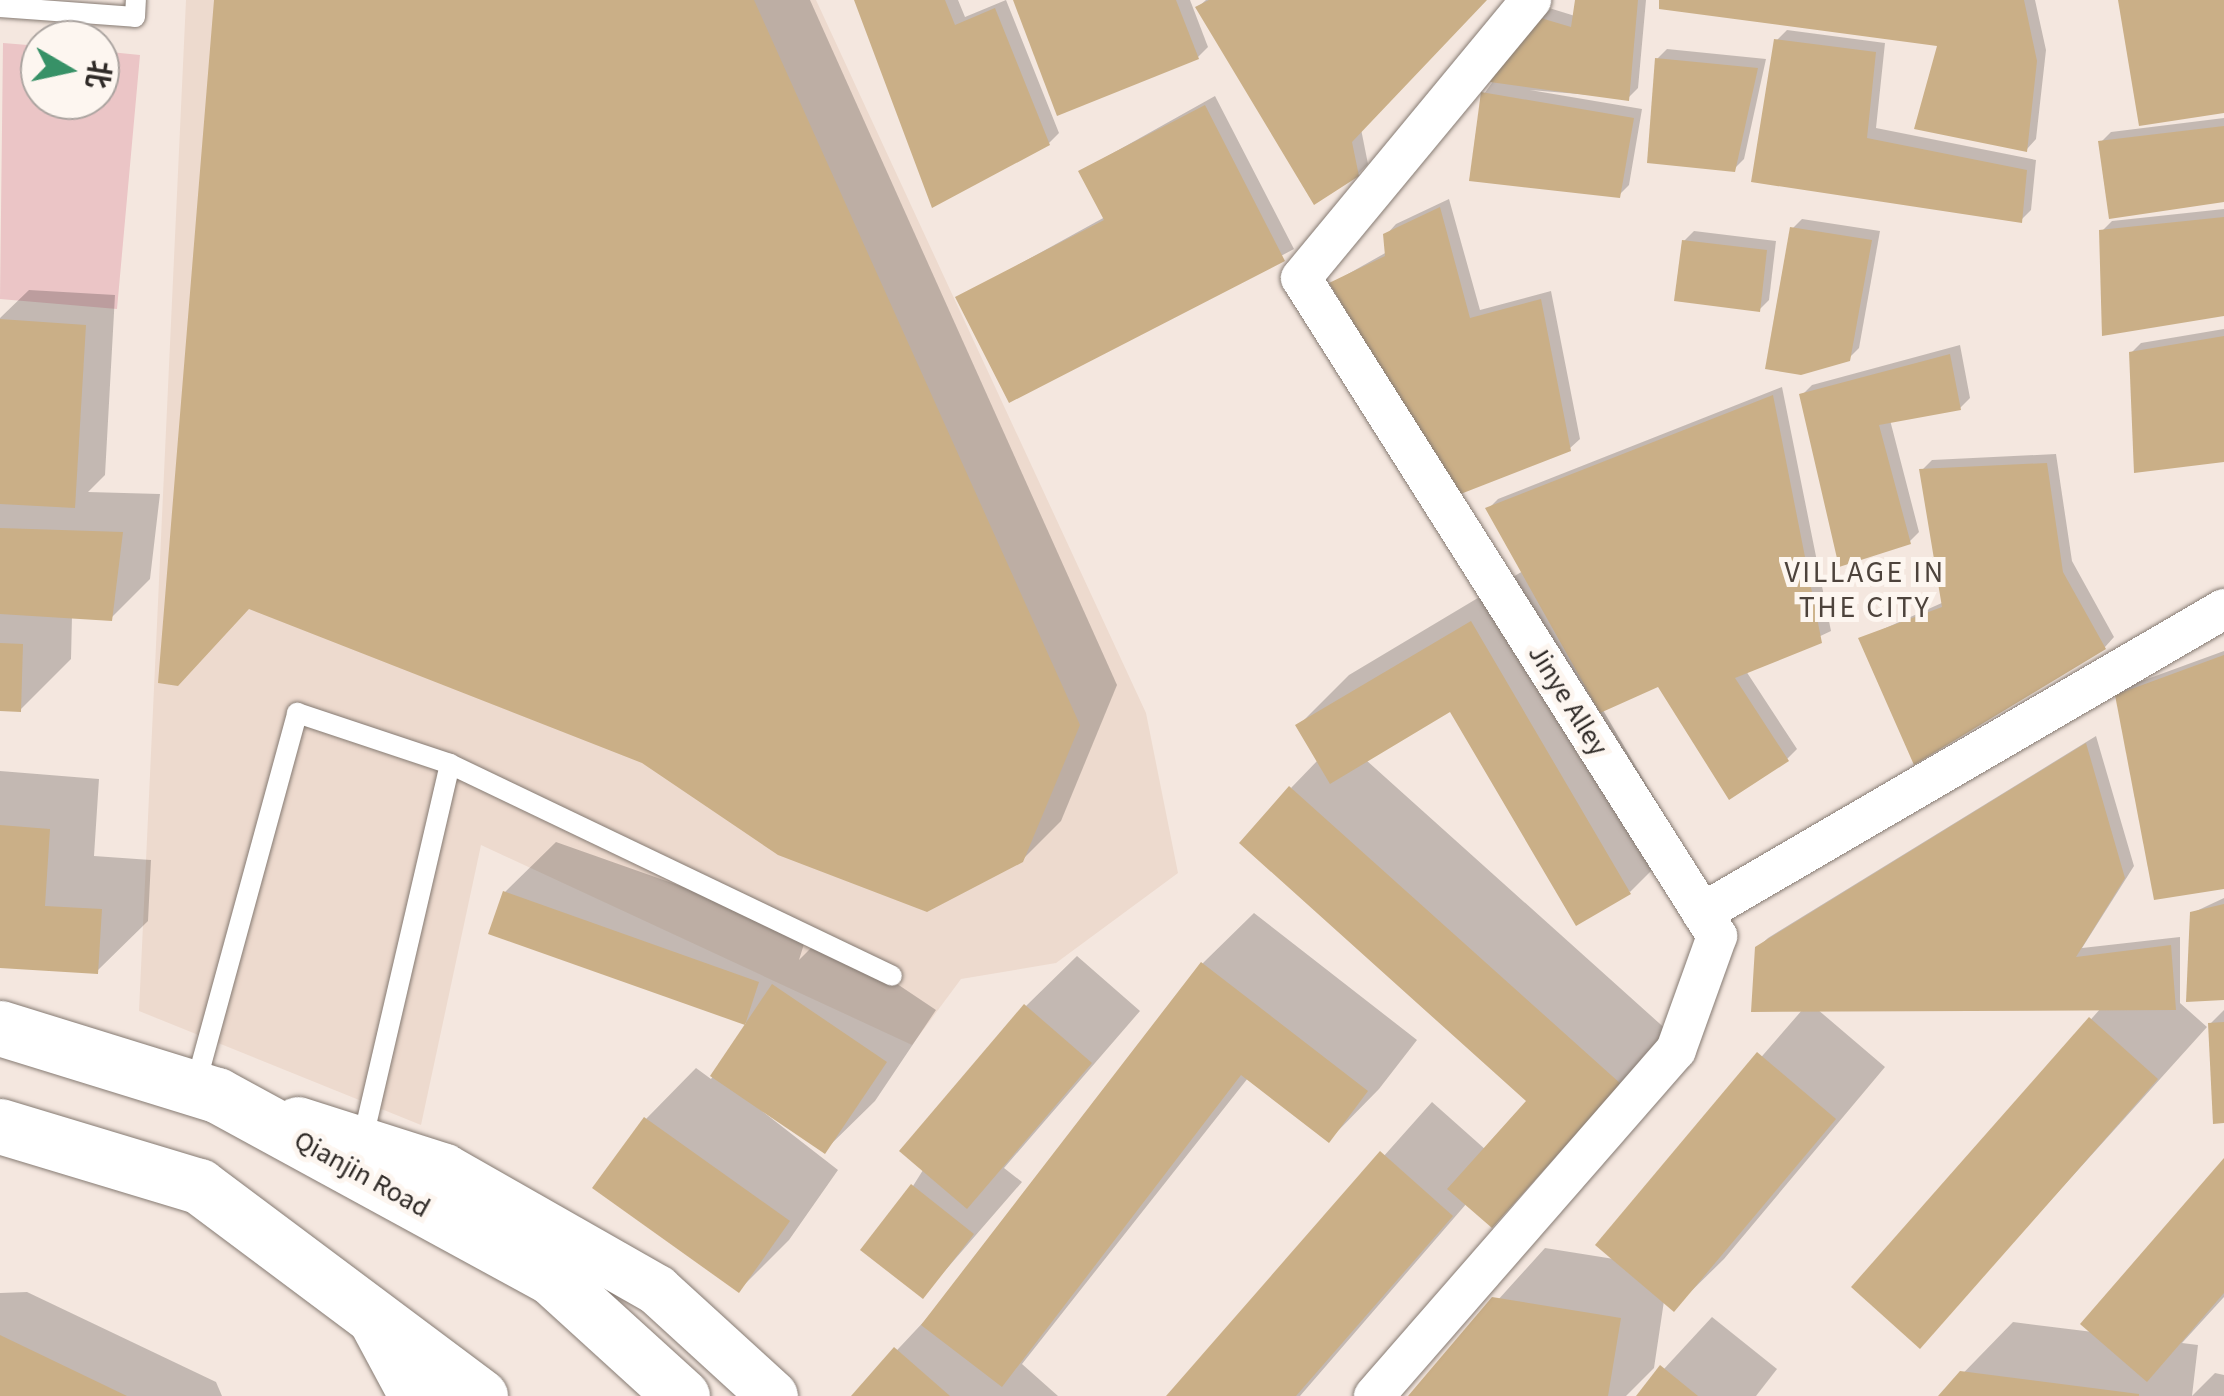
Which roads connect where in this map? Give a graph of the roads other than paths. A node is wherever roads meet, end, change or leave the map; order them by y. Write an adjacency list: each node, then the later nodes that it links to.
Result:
1 (136, 0): 3 (lane)
2 (1530, 0): 6 (street, Jinye Alley)
3 (0, 7)
4 (2224, 610): 6 (street)
5 (450, 764): 7 (lane); 9 (lane); 11 (lane)
6 (1702, 912): 17 (street, Jinye Alley)
7 (892, 976)
8 (0, 1028): 9 (main road, Qianjin Road)
9 (206, 1092): 11 (street); 15 (main road, Qianjin Road)
10 (0, 1126): 12 (main road)
11 (362, 1142): 16 (street)
12 (366, 1308): 13 (street); 14 (main road)
13 (414, 1396)
14 (480, 1396)
15 (682, 1396)
16 (773, 1396)
17 (1374, 1396)

